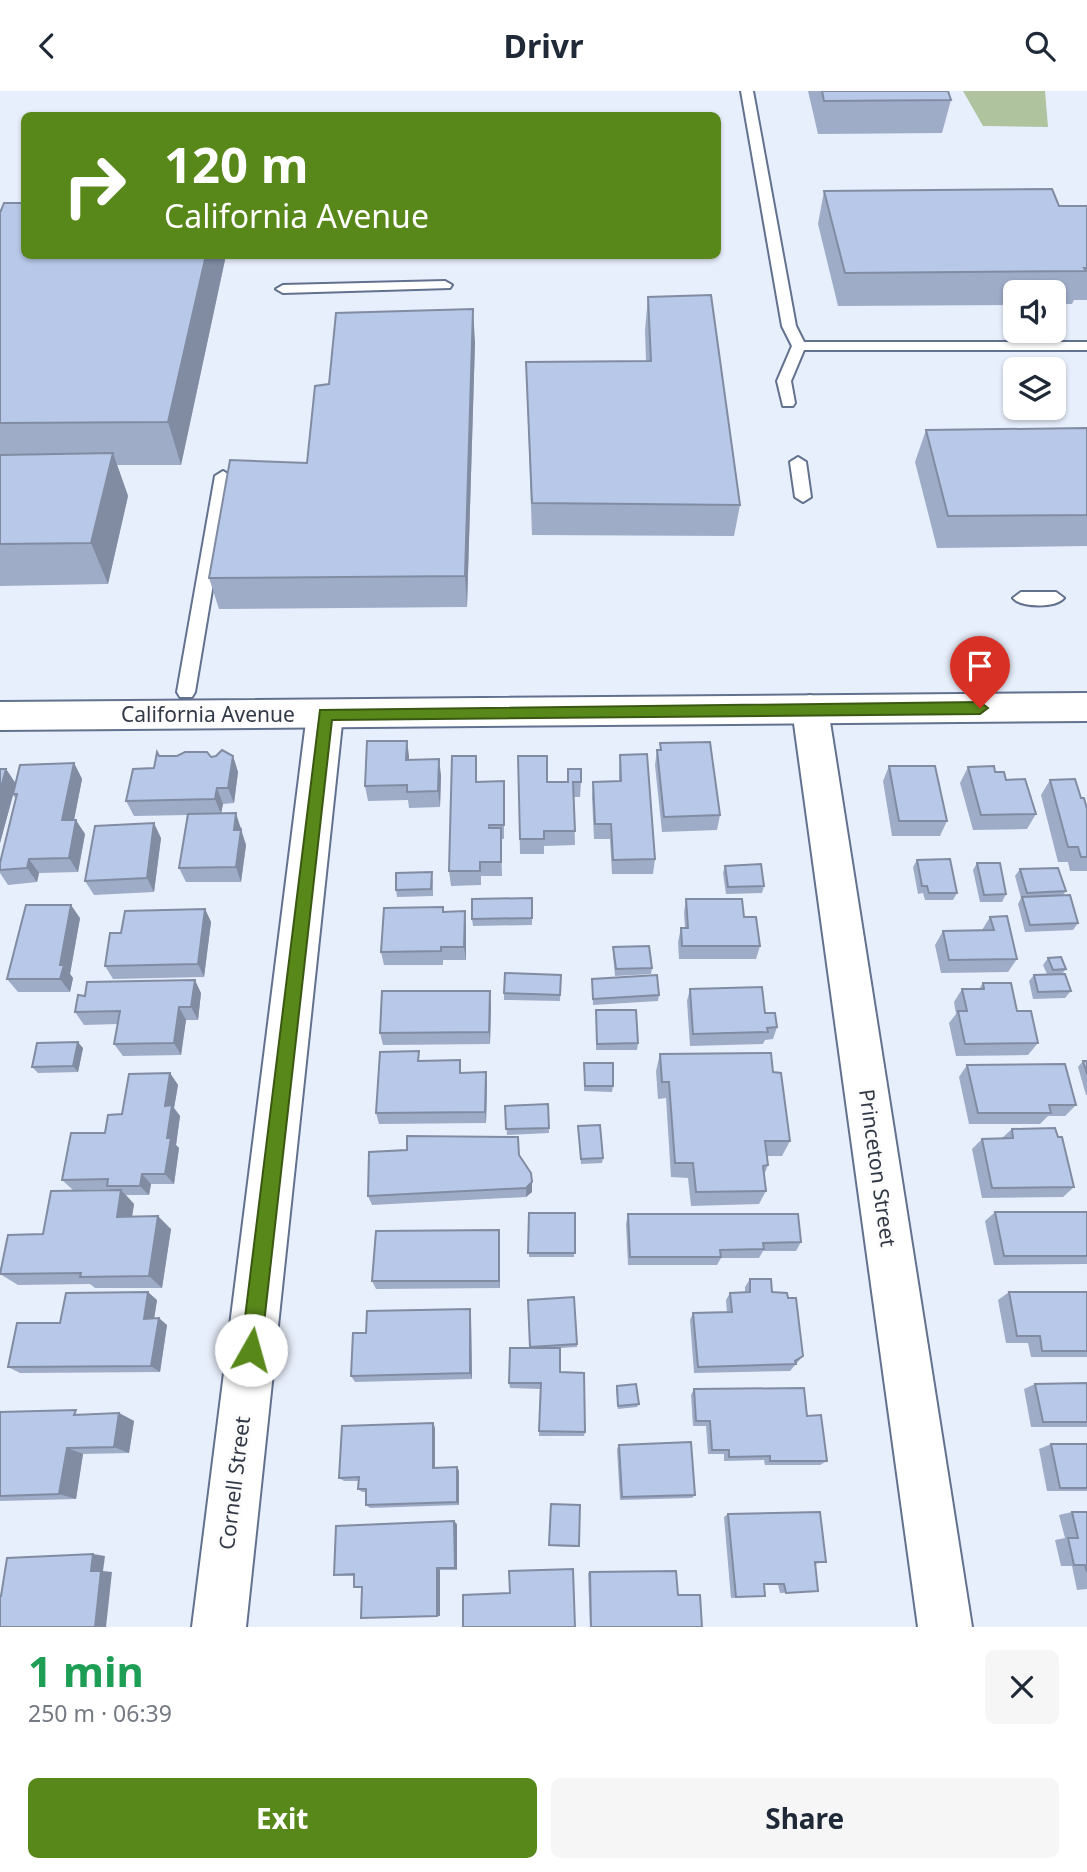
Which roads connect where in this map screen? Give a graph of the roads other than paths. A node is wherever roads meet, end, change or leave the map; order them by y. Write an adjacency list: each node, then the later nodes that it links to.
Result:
1 (747, 91): 4 (lane)
2 (445, 285): 3 (lane)
3 (283, 289)
4 (799, 346): 5 (lane); 6 (lane)
5 (1087, 346)
6 (788, 403)
7 (798, 462): 9 (lane)
8 (223, 476): 12 (lane)
9 (803, 497)
10 (1021, 598): 11 (lane)
11 (1056, 598)
12 (186, 692)
13 (1087, 707): 14 (street, California Avenue)
14 (810, 709): 15 (street, California Avenue); 18 (street, Princeton Street)
15 (325, 714): 16 (street, California Avenue); 17 (street, Cornell Street)
16 (0, 716)
17 (219, 1627)
18 (945, 1627)

